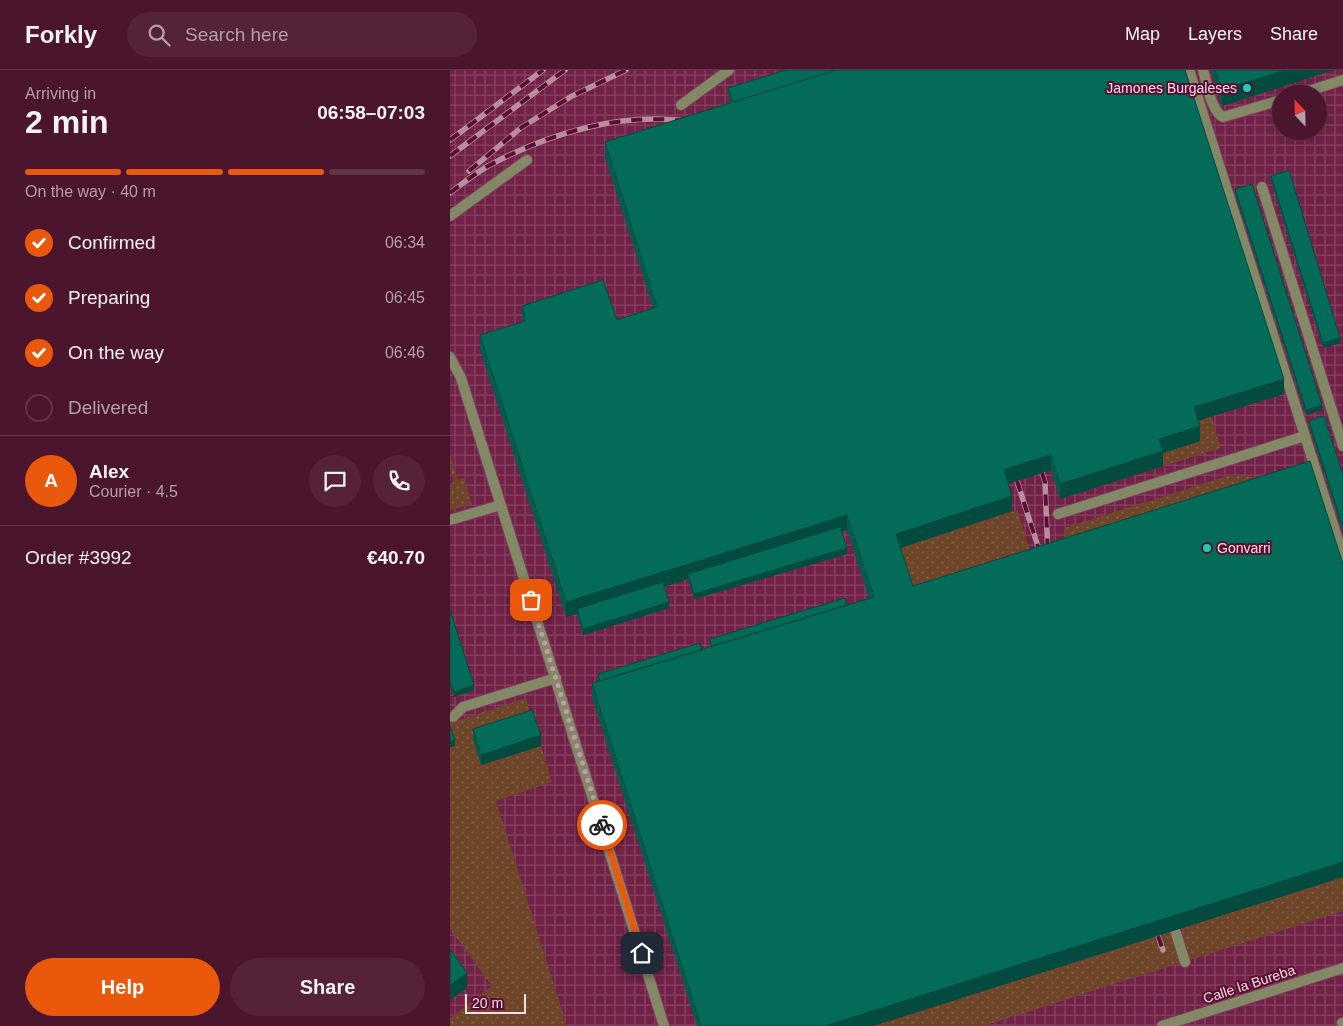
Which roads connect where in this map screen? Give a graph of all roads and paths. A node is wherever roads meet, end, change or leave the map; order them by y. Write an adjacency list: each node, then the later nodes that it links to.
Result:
1 (729, 70): 7 (street)
2 (1189, 70): 12 (street)
3 (1203, 70): 6 (street)
4 (1343, 80): 5 (street)
5 (1327, 85)
6 (1272, 103)
7 (681, 105)
8 (527, 160): 10 (street)
9 (1262, 187): 13 (street)
10 (450, 216)
11 (450, 357): 14 (street)
12 (1305, 436): 15 (street); 17 (street)
13 (1343, 446)
14 (501, 505): 16 (street); 18 (street)
15 (1058, 514)
16 (450, 520)
17 (1343, 556)
18 (556, 678): 19 (street); 23 (street)
19 (453, 717)
20 (1176, 930): 21 (street)
21 (1186, 962)
22 (1343, 968): 24 (street, Calle la Bureba)
23 (664, 1026)
24 (1162, 1026)

